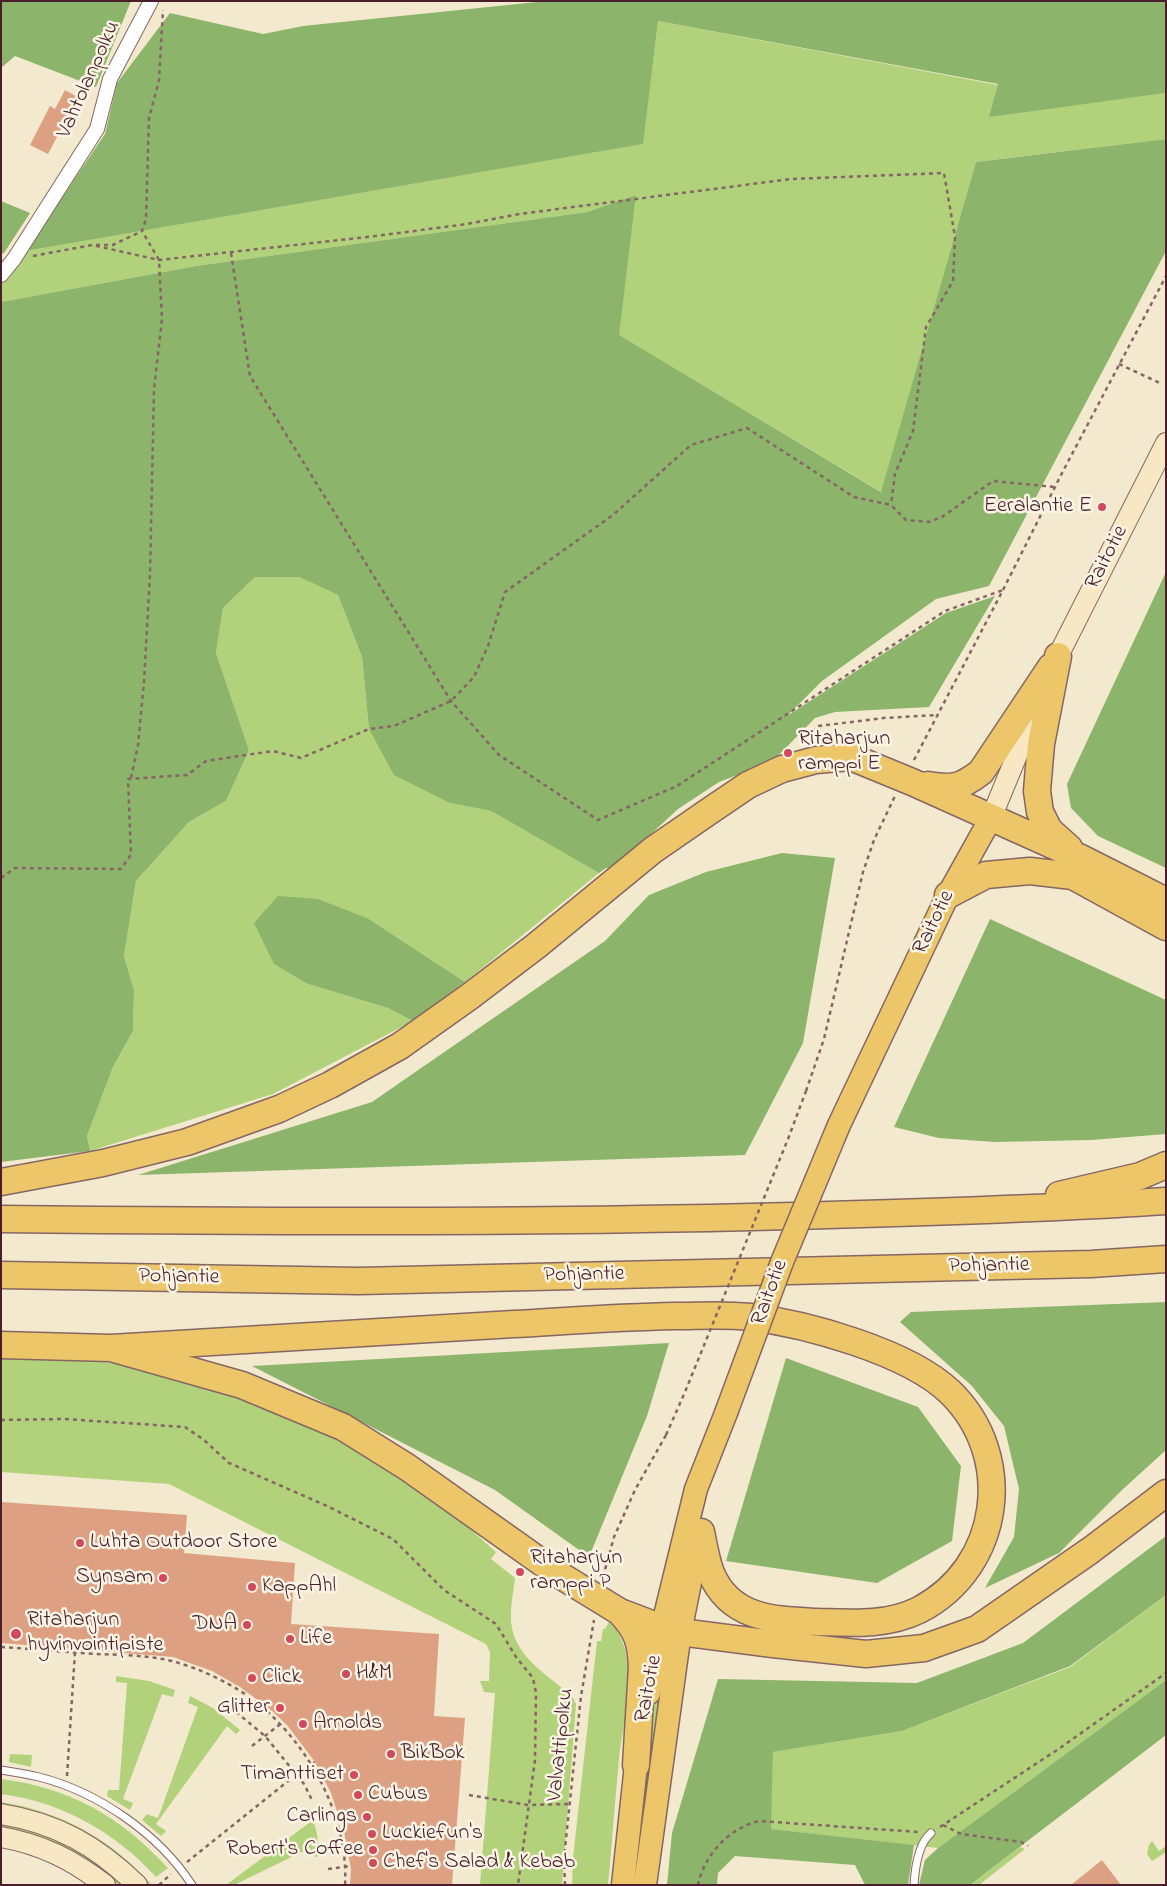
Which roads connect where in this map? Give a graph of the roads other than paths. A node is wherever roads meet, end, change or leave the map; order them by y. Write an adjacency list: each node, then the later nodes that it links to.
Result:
1 (151, 1): 2 (street, Vahtolanpolku)
2 (1, 276)
3 (1166, 443): 4 (main road, Raitotie)
4 (1058, 656): 5 (highway); 6 (main road, Raitotie); 7 (highway)
5 (907, 779): 6 (highway); 12 (highway)
6 (991, 818): 7 (highway); 8 (main road, Raitotie)
7 (1081, 858): 9 (highway)
8 (948, 895): 10 (highway); 20 (main road, Raitotie, bridge)
9 (1166, 901)
10 (1166, 927)
11 (1166, 1165): 14 (highway)
12 (1, 1182)
13 (1166, 1201): 14 (highway)
14 (981, 1210): 15 (highway)
15 (1, 1218)
16 (1166, 1259): 17 (highway, Pohjantie)
17 (1, 1275)
18 (1, 1345): 19 (highway)
19 (111, 1348): 22 (highway); 23 (highway)
20 (726, 1413): 22 (main road, Raitotie); 24 (main road, Raitotie)
21 (1166, 1492): 24 (highway)
22 (701, 1532): 24 (main road, Raitotie)
23 (620, 1612): 24 (highway); 25 (highway)
24 (671, 1630): 25 (main road, Raitotie); 34 (main road, Raitotie)
25 (636, 1764): 33 (main road, Raitotie)
26 (1, 1770): 32 (lane)
27 (1, 1814): 31 (main road)
28 (931, 1833): 35 (lane)
29 (1, 1837): 30 (main road)
30 (105, 1885)
31 (137, 1885)
32 (192, 1885)
33 (623, 1885)
34 (645, 1885)
35 (914, 1885)

